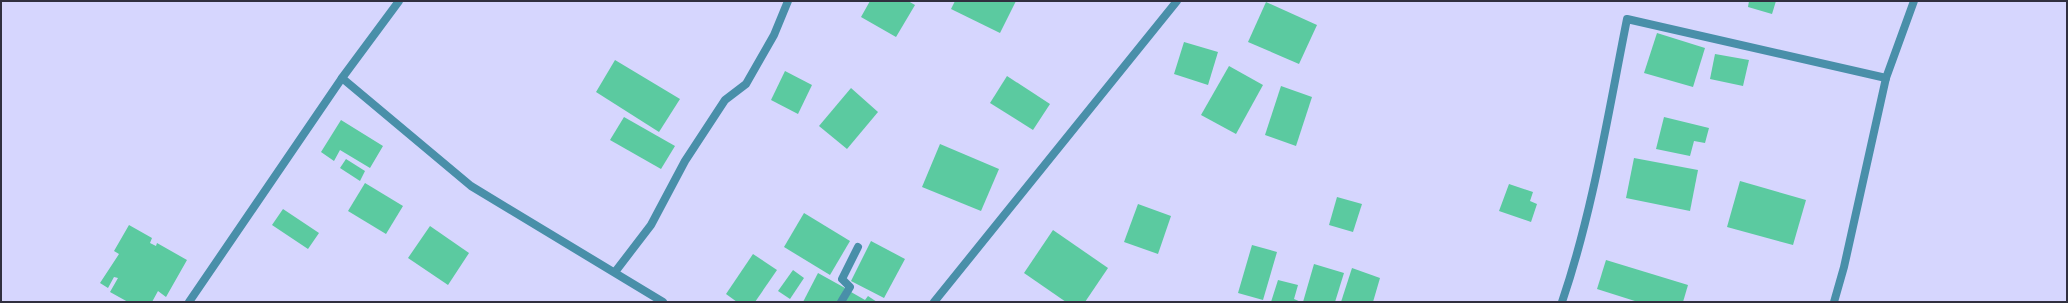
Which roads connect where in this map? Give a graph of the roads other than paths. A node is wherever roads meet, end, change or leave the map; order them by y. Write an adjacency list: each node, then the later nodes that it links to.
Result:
1 (399, 1): 5 (street)
2 (788, 1): 8 (street)
3 (1177, 1): 12 (street)
4 (1914, 1): 6 (street)
5 (342, 78): 8 (street); 9 (street)
6 (1886, 78): 13 (street); 14 (street)
7 (858, 247): 11 (street)
8 (615, 272): 10 (street)
9 (189, 302)
10 (663, 302)
11 (841, 302)
12 (934, 302)
13 (1562, 302)
14 (1834, 302)

